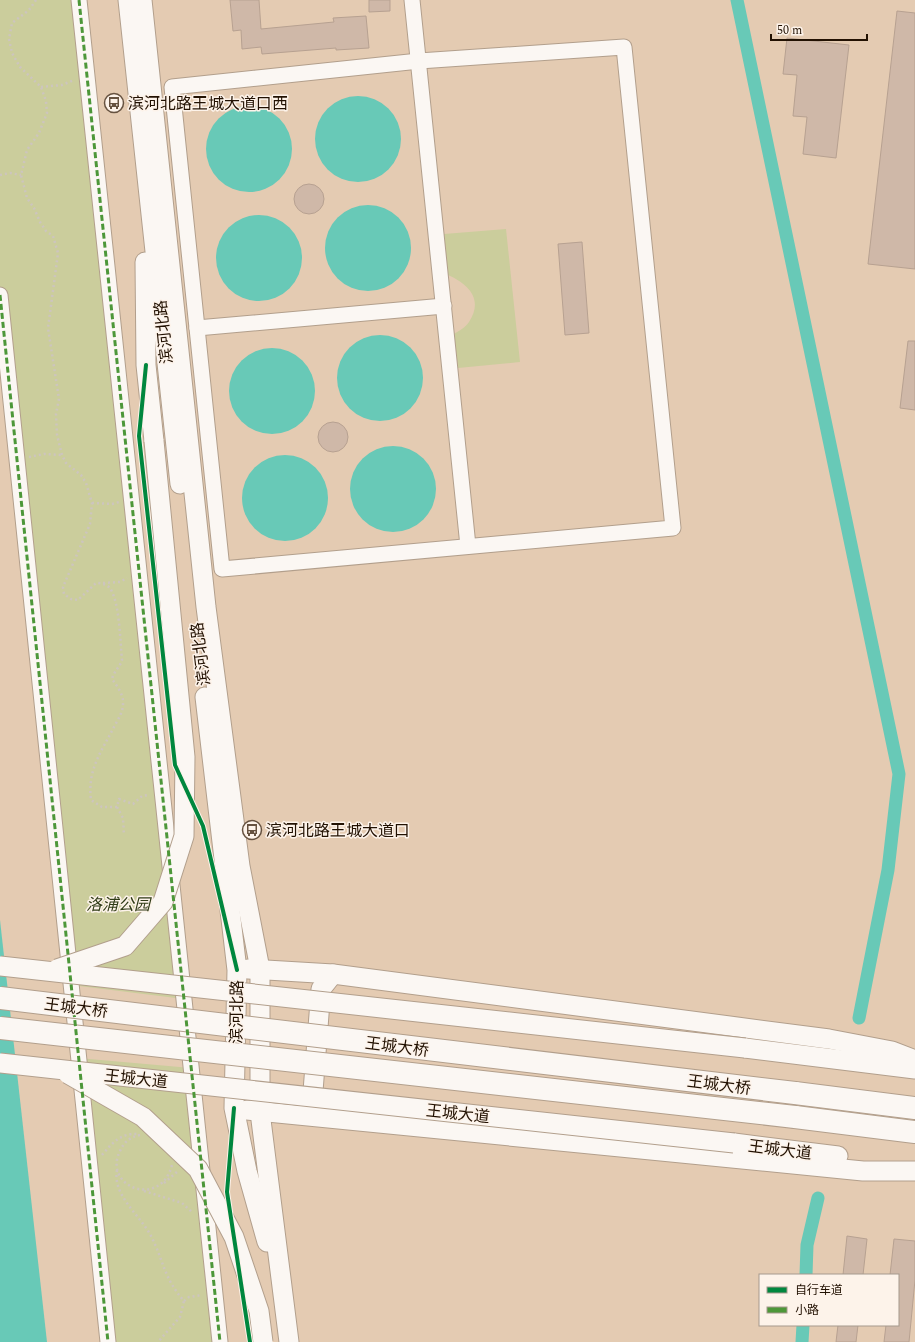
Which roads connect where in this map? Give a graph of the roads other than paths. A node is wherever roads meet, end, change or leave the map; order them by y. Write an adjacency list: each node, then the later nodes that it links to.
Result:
1 (79, 0): 33 (street)
2 (128, 0): 6 (main road, 滨河北路)
3 (142, 0): 12 (main road, 滨河北路)
4 (412, 0): 5 (street)
5 (419, 61): 8 (street); 9 (street); 10 (street)
6 (144, 153): 13 (main road, 滨河北路); 14 (main road, bridge)
7 (0, 295): 32 (street)
8 (444, 306): 9 (street); 10 (street)
9 (197, 328): 10 (street)
10 (468, 546)
11 (0, 966): 14 (main road, bridge)
12 (260, 968): 13 (main road); 15 (main road); 24 (main road, 滨河北路)
13 (237, 970): 22 (main road, 滨河北路)
14 (50, 972): 20 (main road, bridge)
15 (333, 974): 18 (main road); 25 (main road)
16 (0, 998): 23 (highway, 王城大桥, bridge)
17 (0, 1028): 26 (highway, 王城大桥, bridge)
18 (915, 1060)
19 (0, 1063): 21 (main road, 王城大道, bridge)
20 (915, 1069)
21 (62, 1070): 29 (main road, 王城大道, bridge); 34 (main road, bridge)
22 (234, 1108): 24 (main road); 31 (main road, 滨河北路)
23 (915, 1108)
24 (260, 1112): 25 (main road); 31 (main road, 滨河北路)
25 (317, 1117): 30 (main road)
26 (795, 1117): 27 (highway, 王城大道); 28 (main road)
27 (915, 1132)
28 (915, 1138)
29 (915, 1165)
30 (915, 1171)
31 (284, 1303): 35 (main road, 滨河北路)
32 (108, 1342)
33 (220, 1342)
34 (263, 1342)
35 (289, 1342)

